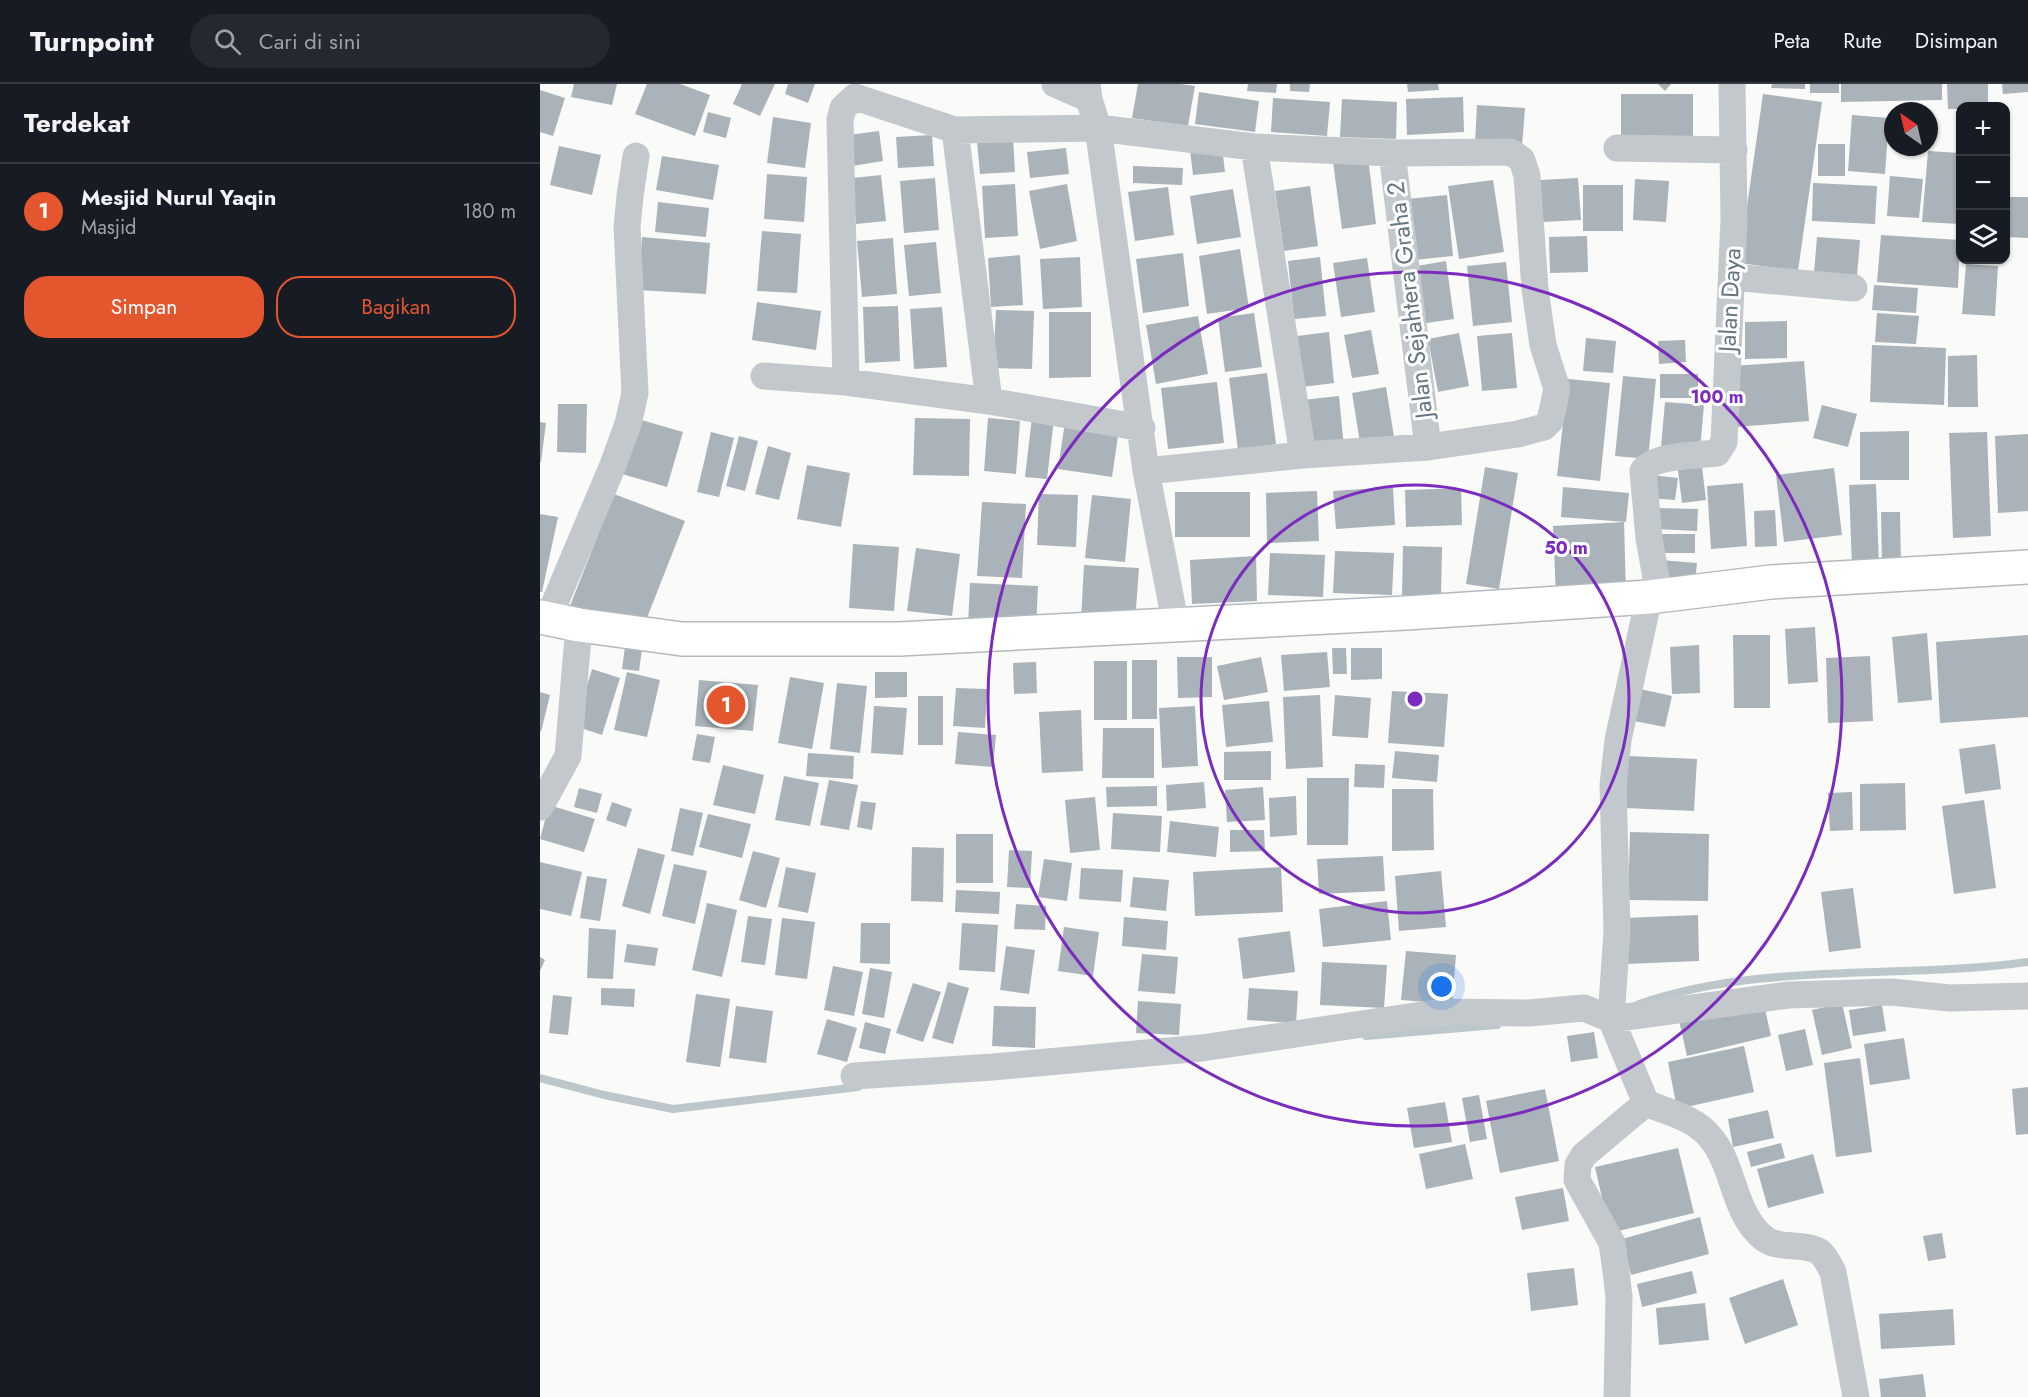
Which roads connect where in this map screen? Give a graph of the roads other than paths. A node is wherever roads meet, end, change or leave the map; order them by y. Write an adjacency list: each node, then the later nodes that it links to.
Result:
1 (1055, 84): 3 (street)
2 (1732, 84): 8 (street, Jalan Daya)
3 (1088, 92): 4 (street)
4 (1098, 128): 5 (street); 6 (street); 16 (street)
5 (955, 130): 14 (street); 15 (street)
6 (1254, 147): 9 (street); 18 (street)
7 (1617, 148): 8 (street)
8 (1734, 150): 11 (street, Jalan Daya)
9 (1392, 153): 17 (street, Jalan Sejahtera Graha 2); 17 (street)
10 (636, 156): 22 (street)
11 (1732, 277): 12 (street); 21 (street, Jalan Daya)
12 (1854, 288)
13 (764, 376): 14 (street)
14 (846, 382): 15 (street)
15 (989, 401): 16 (street)
16 (1142, 428): 19 (street)
17 (1428, 447): 18 (street)
18 (1303, 455): 19 (street)
19 (1146, 471): 23 (street)
20 (2028, 567): 21 (street)
21 (1654, 596): 23 (street); 26 (street)
22 (556, 620): 23 (street); 24 (street)
23 (1176, 626)
24 (540, 807)
25 (2028, 996): 26 (street)
26 (1611, 1018): 27 (street); 28 (street)
27 (854, 1077)
28 (1646, 1103): 29 (street); 30 (street)
29 (1617, 1397)
30 (1856, 1397)

